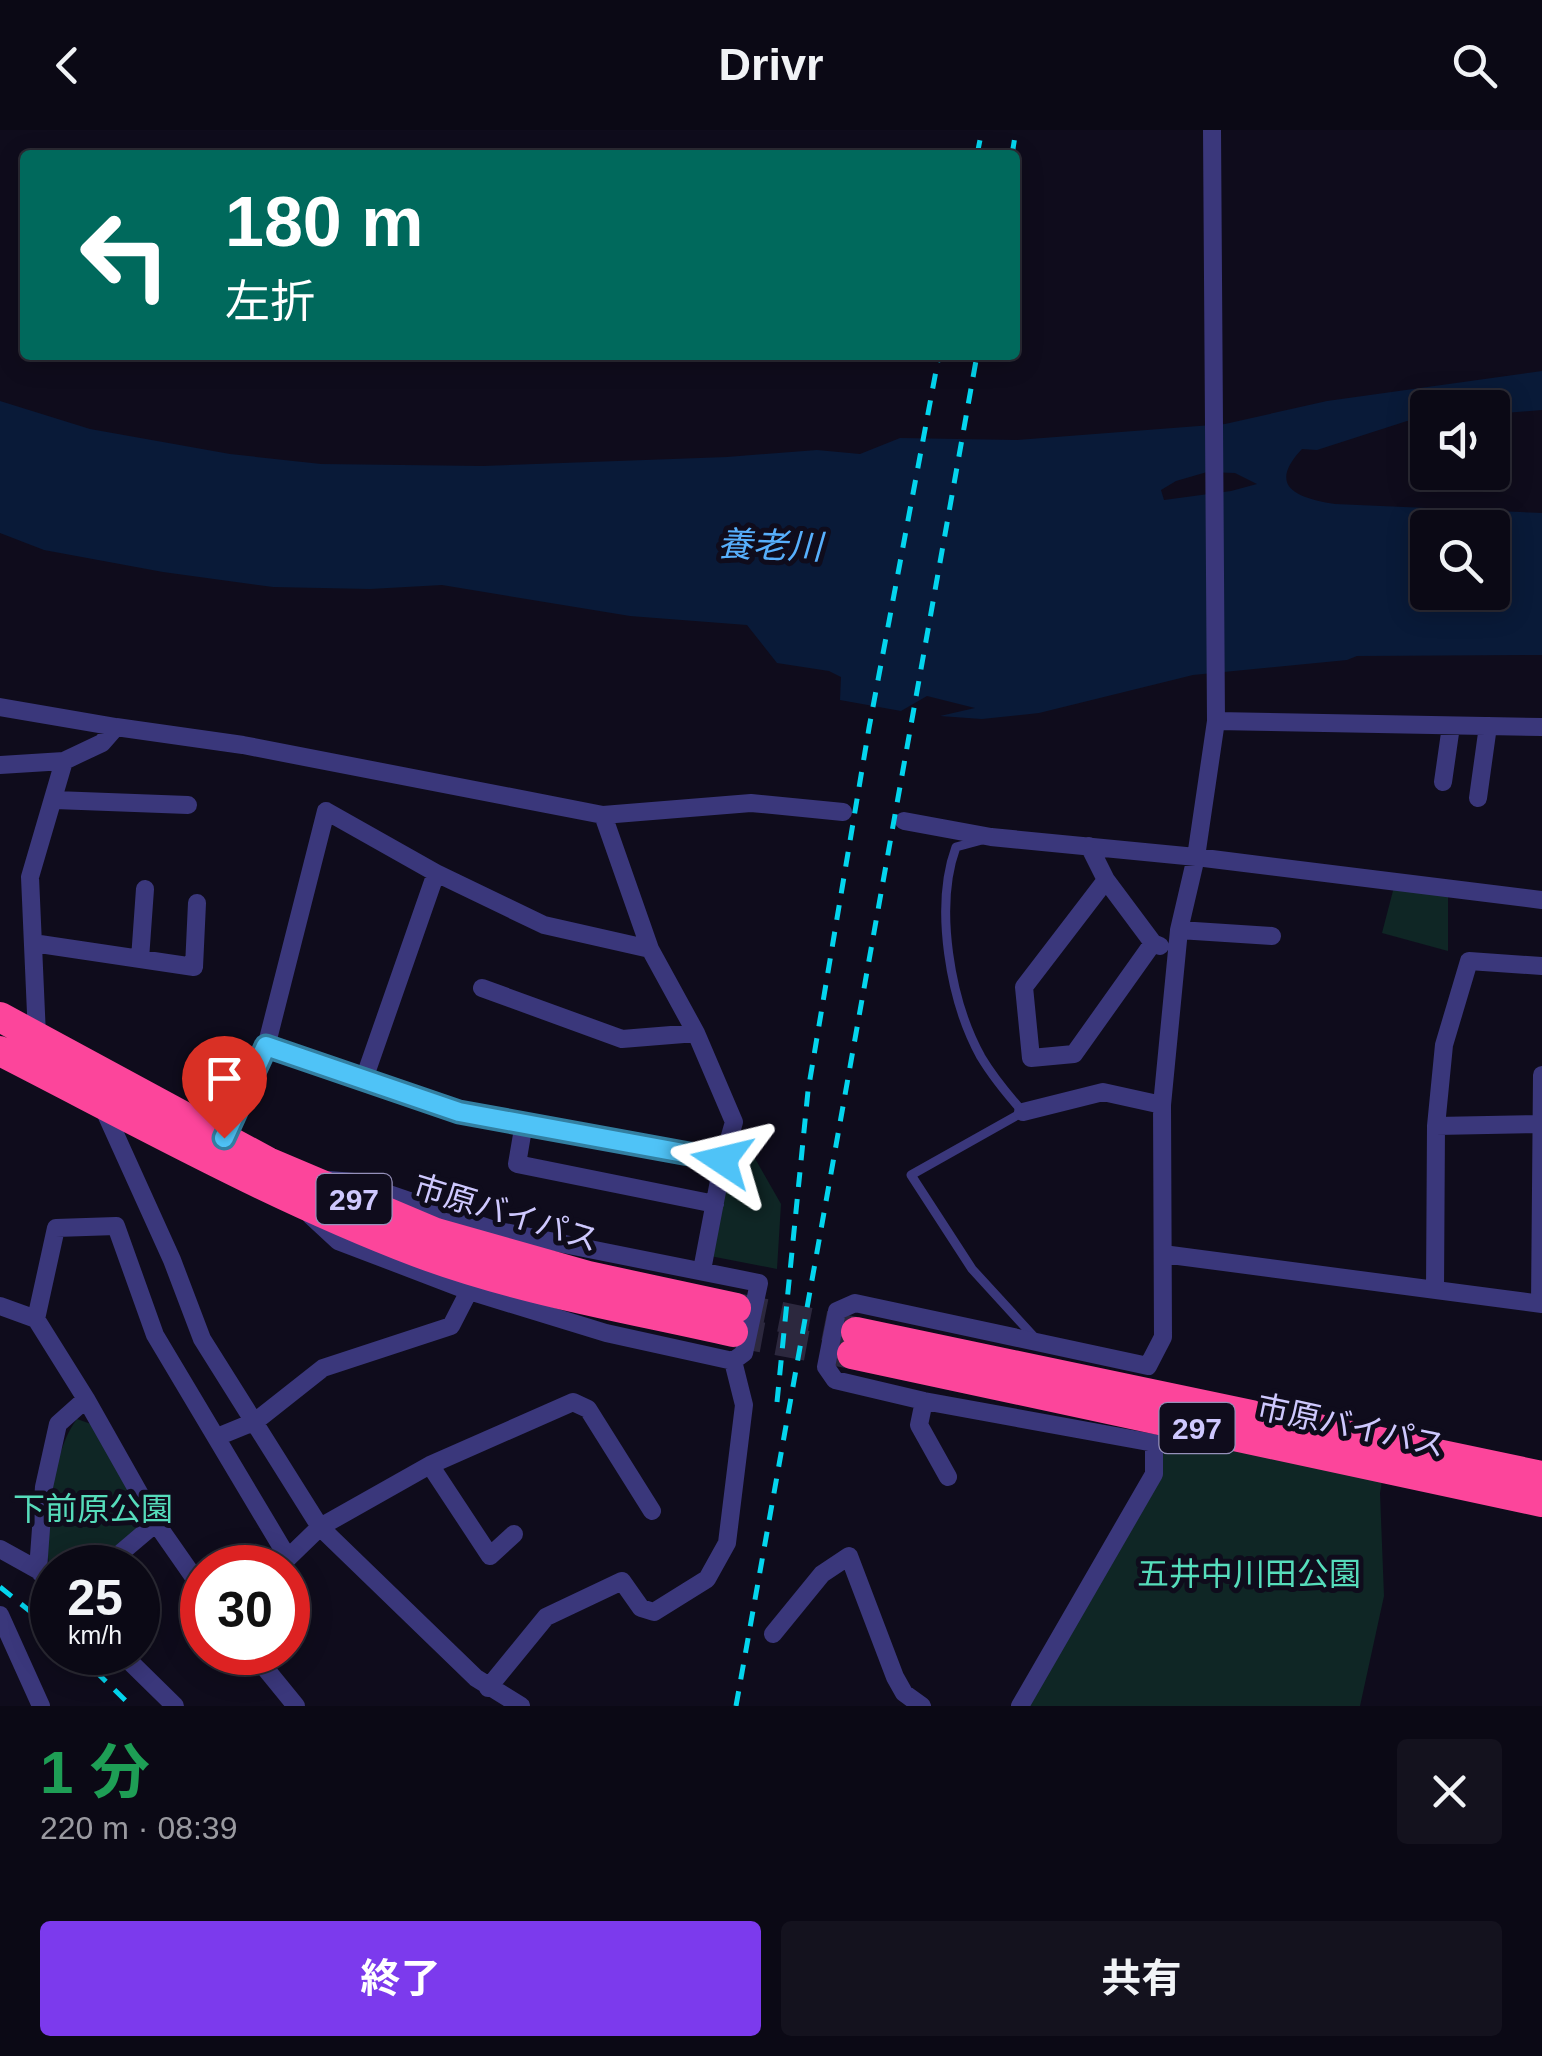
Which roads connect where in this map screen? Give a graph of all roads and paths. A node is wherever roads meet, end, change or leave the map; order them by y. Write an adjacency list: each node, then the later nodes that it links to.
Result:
1 (1212, 130): 3 (street)
2 (0, 706): 6 (street)
3 (1216, 721): 4 (street); 19 (street)
4 (1451, 726): 5 (street); 10 (street)
5 (1488, 726): 7 (street); 11 (street)
6 (116, 728): 8 (street); 15 (street)
7 (1542, 728)
8 (64, 761): 9 (street); 12 (street)
9 (0, 765)
10 (1443, 782)
11 (1478, 798)
12 (55, 800): 13 (street); 28 (street)
13 (188, 805)
14 (843, 812): 15 (street)
15 (603, 815): 29 (street)
16 (904, 821): 17 (street)
17 (992, 837): 18 (street); 43 (lane)
18 (1088, 846): 19 (street); 21 (street)
19 (1196, 857): 23 (street); 25 (street)
20 (436, 873): 29 (street); 37 (street); 40 (street)
21 (1106, 880): 27 (street); 27 (street)
22 (146, 889): 31 (street)
23 (1542, 900)
24 (197, 903): 31 (street)
25 (1179, 930): 26 (street); 30 (street)
26 (1272, 936)
27 (1154, 942): 30 (street)
28 (33, 943): 31 (street); 36 (street)
29 (650, 949): 35 (street)
30 (1176, 953): 42 (street)
31 (140, 959)
32 (1542, 966): 46 (street)
33 (482, 988): 35 (street)
34 (0, 1017): 36 (highway, 市原バイパス / 297)
35 (696, 1033): 48 (street)
36 (37, 1036): 47 (highway, 市原バイパス / 297)
37 (266, 1046): 40 (street); 47 (street)
38 (0, 1051): 41 (highway, 市原バイパス / 297)
39 (1542, 1075): 45 (street)
40 (364, 1079): 44 (street)
41 (100, 1102): 49 (highway, 市原バイパス / 297); 62 (street)
42 (1162, 1105): 43 (street); 51 (street)
43 (1023, 1112): 59 (lane)
44 (524, 1124): 48 (street); 50 (street)
45 (1541, 1124): 46 (street); 55 (street)
46 (1436, 1126): 53 (street)
47 (224, 1138): 49 (highway, 市原バイパス / 297)
48 (722, 1160): 50 (street)
49 (299, 1190): 52 (street); 54 (street); 58 (highway, 市原バイパス / 297)
50 (715, 1204): 52 (street)
51 (1163, 1254): 53 (street); 59 (street)
52 (702, 1270): 58 (street)
53 (1436, 1290): 55 (street)
54 (469, 1292): 58 (street); 62 (street)
55 (1541, 1304)
56 (0, 1306): 57 (street)
57 (36, 1319): 60 (street); 63 (street)
58 (734, 1334): 83 (street)
59 (1039, 1342): 61 (street)
60 (86, 1399): 69 (street); 72 (street)
61 (924, 1401): 66 (street); 89 (street)
62 (256, 1421): 63 (street); 70 (street)
63 (216, 1437): 74 (street)
64 (430, 1464): 68 (street); 70 (street); 71 (street)
65 (1542, 1476): 67 (highway, 市原バイパス / 297)
66 (948, 1477)
67 (1542, 1502)
68 (652, 1511)
69 (156, 1523): 73 (street); 77 (street)
70 (320, 1527): 75 (street); 83 (street)
71 (514, 1534)
72 (40, 1545)
73 (130, 1545)
74 (273, 1545)
75 (301, 1545)
76 (0, 1549): 78 (street)
77 (180, 1557)
78 (30, 1566)
79 (0, 1615): 84 (street)
80 (774, 1634): 88 (street)
81 (143, 1675): 85 (street)
82 (271, 1675): 86 (street)
83 (488, 1688): 87 (street)
84 (41, 1706)
85 (175, 1706)
86 (296, 1706)
87 (522, 1706)
88 (922, 1706)
89 (1020, 1706)

